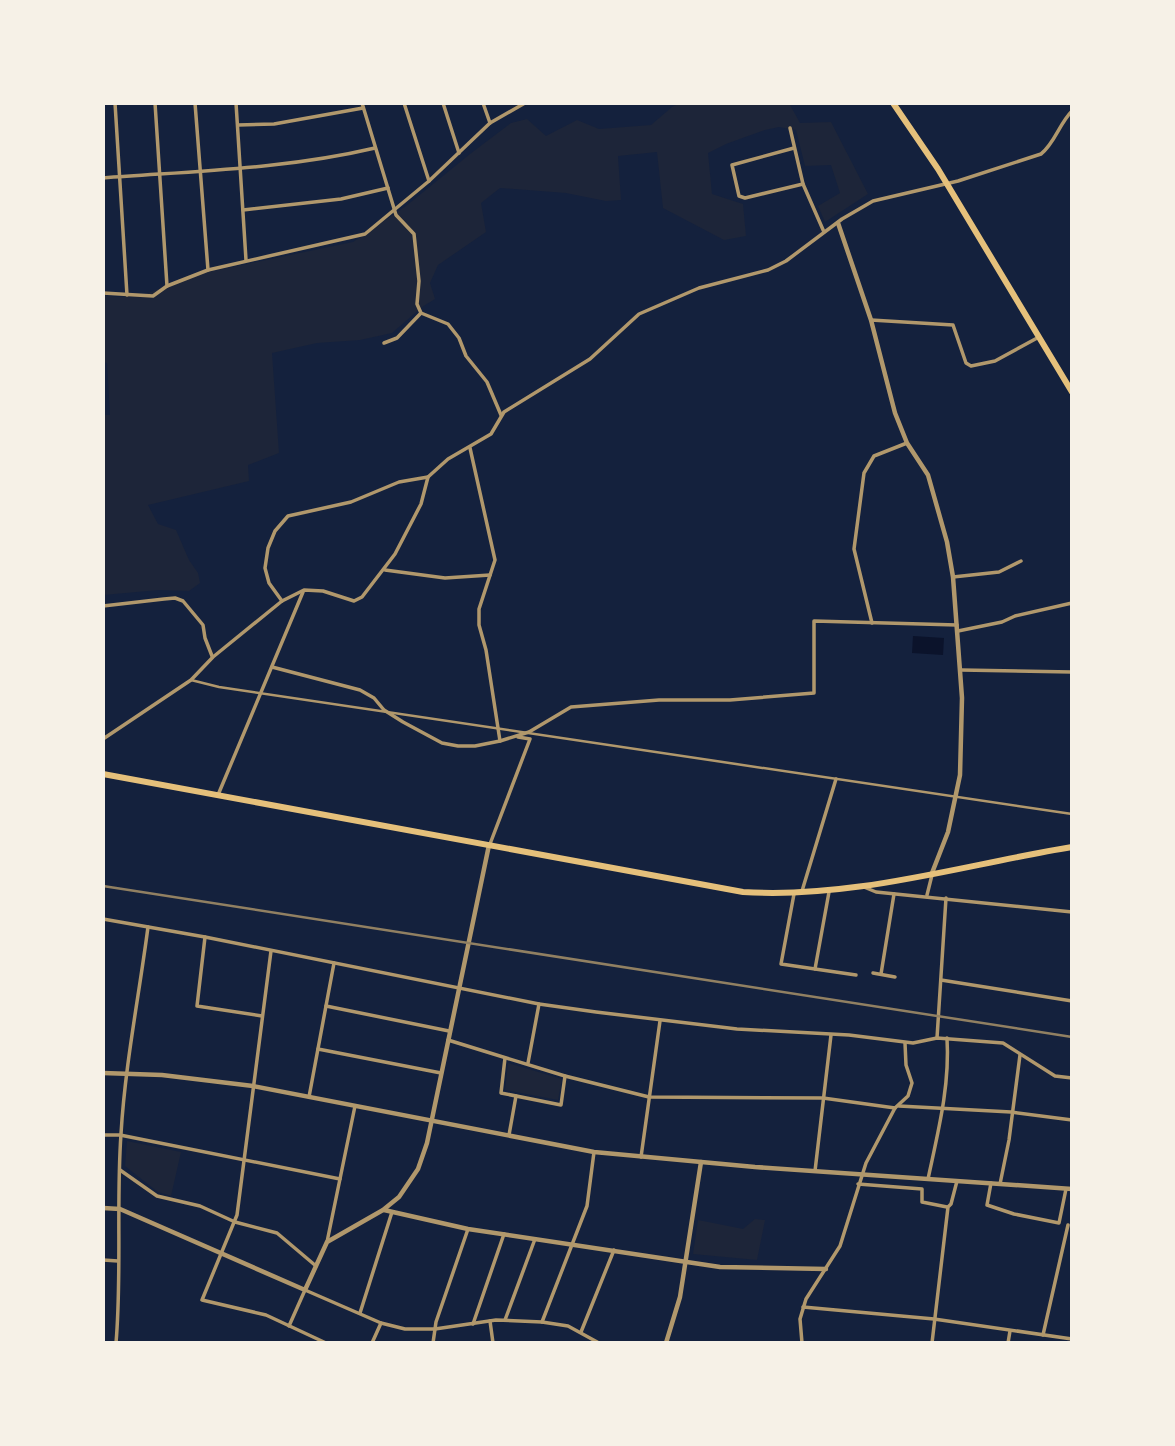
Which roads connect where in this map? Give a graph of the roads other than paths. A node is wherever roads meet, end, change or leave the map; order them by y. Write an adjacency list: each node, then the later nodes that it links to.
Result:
1 (115, 103): 21 (street)
2 (155, 103): 20 (street)
3 (195, 103): 19 (street)
4 (236, 103): 13 (street)
5 (404, 103): 23 (street)
6 (443, 103): 17 (street)
7 (483, 103): 12 (street)
8 (524, 103): 12 (street)
9 (893, 103): 24 (main road)
10 (363, 106): 13 (street); 15 (street)
11 (1072, 111): 24 (street)
12 (490, 123): 17 (street)
13 (238, 125): 18 (street)
14 (790, 128): 16 (street)
15 (376, 148): 18 (street); 26 (street)
16 (794, 148): 25 (street); 25 (street)
17 (459, 153): 23 (street)
18 (240, 168): 19 (street); 27 (street)
19 (200, 171): 20 (street); 32 (street)
20 (159, 174): 21 (street); 33 (street)
21 (120, 177): 22 (street); 35 (street)
22 (103, 178)
23 (429, 181): 28 (street)
24 (946, 183): 29 (street); 38 (main road)
25 (803, 184): 30 (street)
26 (388, 188): 27 (street); 28 (street)
27 (243, 210): 31 (street)
28 (395, 211): 31 (street); 36 (street)
29 (838, 222): 30 (street); 37 (street)
30 (824, 232): 41 (street)
31 (246, 260): 32 (street)
32 (208, 270): 33 (street)
33 (167, 286): 35 (street)
34 (103, 293): 35 (street)
35 (127, 295)
36 (421, 313): 39 (street); 41 (street)
37 (871, 320): 38 (street); 42 (street)
38 (1039, 337): 40 (main road)
39 (384, 343)
40 (1072, 392)
41 (501, 415): 43 (street)
42 (907, 443): 48 (street); 53 (street)
43 (470, 448): 44 (street); 47 (street)
44 (428, 477): 46 (street); 50 (street)
45 (1021, 561): 48 (street)
46 (385, 570): 47 (street); 49 (street)
47 (491, 575): 63 (street)
48 (953, 577): 54 (street)
49 (304, 590): 50 (street); 57 (street)
50 (282, 601): 56 (street)
51 (1072, 603): 55 (street)
52 (103, 606): 56 (street)
53 (872, 623): 54 (street); 64 (street)
54 (957, 625): 55 (street)
55 (958, 631): 58 (street)
56 (213, 657): 60 (street)
57 (272, 667): 61 (street); 62 (street)
58 (961, 670): 59 (street); 70 (street)
59 (1072, 672)
60 (191, 680): 61 (street); 66 (street)
61 (261, 693): 62 (street); 71 (street)
62 (384, 710): 63 (street); 67 (street)
63 (498, 727): 64 (street); 67 (street)
64 (529, 732): 65 (street); 69 (street)
65 (515, 736): 67 (street); 73 (street)
66 (103, 739)
67 (500, 741)
68 (103, 774): 71 (main road)
69 (836, 779): 70 (street); 78 (street)
70 (956, 795): 72 (street); 75 (street)
71 (218, 796): 73 (main road)
72 (1072, 814)
73 (489, 845): 78 (main road); 94 (street)
74 (1072, 847): 75 (main road)
75 (932, 873): 76 (main road); 80 (street)
76 (862, 886): 77 (main road); 79 (street)
77 (829, 892): 78 (main road); 88 (street)
78 (798, 893): 88 (street)
79 (894, 894): 80 (street); 90 (street)
80 (926, 896): 81 (street)
81 (946, 898): 82 (street); 93 (street)
82 (1072, 912)
83 (103, 919): 84 (street)
84 (148, 927): 85 (street); 111 (street)
85 (205, 937): 86 (street); 98 (street)
86 (271, 951): 87 (street); 98 (street)
87 (334, 963): 94 (street); 97 (street)
88 (816, 969): 91 (street)
89 (873, 973): 90 (street)
90 (881, 974): 92 (street)
91 (856, 975)
92 (895, 976)
93 (941, 980): 95 (street); 102 (street)
94 (458, 987): 96 (street); 100 (street)
95 (1072, 1001)
96 (539, 1003): 99 (street); 109 (street)
97 (327, 1006): 100 (street); 106 (street)
98 (262, 1016): 115 (street)
99 (660, 1021): 101 (street); 118 (street)
100 (449, 1031): 104 (street)
101 (831, 1035): 105 (street); 119 (street)
102 (937, 1038): 103 (street); 105 (street)
103 (947, 1038): 107 (street); 122 (street)
104 (448, 1040): 108 (street); 112 (street)
105 (905, 1043): 121 (street)
106 (318, 1049): 112 (street); 117 (street)
107 (1020, 1054): 114 (street); 123 (street)
108 (505, 1058): 109 (street); 116 (street)
109 (528, 1064): 113 (street)
110 (103, 1073): 111 (street)
111 (127, 1073): 115 (street); 127 (street)
112 (441, 1073): 125 (street)
113 (565, 1076): 116 (street); 118 (street)
114 (1072, 1078)
115 (253, 1086): 117 (street); 131 (street)
116 (516, 1096): 128 (street)
117 (309, 1097): 120 (street)
118 (649, 1097): 119 (street); 130 (street)
119 (823, 1098): 121 (street); 134 (street)
120 (355, 1106): 125 (street); 135 (street)
121 (896, 1107): 122 (street); 139 (street)
122 (943, 1108): 123 (street); 136 (street)
123 (1011, 1112): 124 (street); 140 (street)
124 (1072, 1120)
125 (431, 1121): 128 (street); 145 (street)
126 (103, 1135): 127 (street)
127 (120, 1135): 131 (street); 133 (street)
128 (509, 1137): 129 (street)
129 (594, 1152): 130 (street); 154 (street)
130 (642, 1157): 132 (street)
131 (244, 1159): 135 (street); 147 (street)
132 (701, 1162): 134 (street); 159 (street)
133 (120, 1170): 144 (street); 147 (street)
134 (815, 1171): 136 (street)
135 (340, 1179): 153 (street)
136 (926, 1179): 137 (street)
137 (957, 1181): 138 (street); 142 (street)
138 (990, 1183): 140 (street); 148 (street)
139 (858, 1184): 142 (street); 161 (street)
140 (1000, 1184): 141 (street)
141 (1069, 1189): 148 (street)
142 (948, 1207): 166 (street)
143 (103, 1208): 144 (street)
144 (120, 1209): 156 (street); 158 (street)
145 (383, 1210): 146 (street); 153 (street)
146 (391, 1212): 150 (street); 164 (street)
147 (235, 1222): 156 (street); 160 (street)
148 (1059, 1223): 149 (street)
149 (1070, 1226): 175 (street)
150 (468, 1229): 151 (street); 172 (street)
151 (504, 1234): 152 (street); 170 (street)
152 (535, 1238): 154 (street); 165 (street)
153 (327, 1242): 160 (street)
154 (573, 1244): 155 (street); 168 (street)
155 (614, 1250): 159 (street); 174 (street)
156 (220, 1253): 162 (street); 171 (street)
157 (103, 1260): 158 (street)
158 (118, 1261): 177 (street)
159 (685, 1262): 161 (street); 183 (street)
160 (316, 1266): 162 (street)
161 (826, 1269): 163 (street)
162 (305, 1290): 164 (street); 171 (street)
163 (803, 1307): 166 (street); 184 (street)
164 (360, 1314): 169 (street)
165 (505, 1320): 167 (street); 168 (street)
166 (934, 1320): 173 (street); 185 (street)
167 (490, 1321): 170 (street); 181 (street)
168 (542, 1322): 174 (street)
169 (381, 1323): 172 (street); 179 (street)
170 (473, 1324): 172 (street)
171 (289, 1326): 178 (street)
172 (435, 1329): 180 (street)
173 (1010, 1330): 175 (street); 186 (street)
174 (581, 1332): 182 (street)
175 (1043, 1335): 176 (street)
176 (1072, 1339)
177 (116, 1343)
178 (326, 1343)
179 (372, 1343)
180 (433, 1343)
181 (493, 1343)
182 (599, 1343)
183 (666, 1343)
184 (802, 1343)
185 (932, 1343)
186 (1008, 1343)

